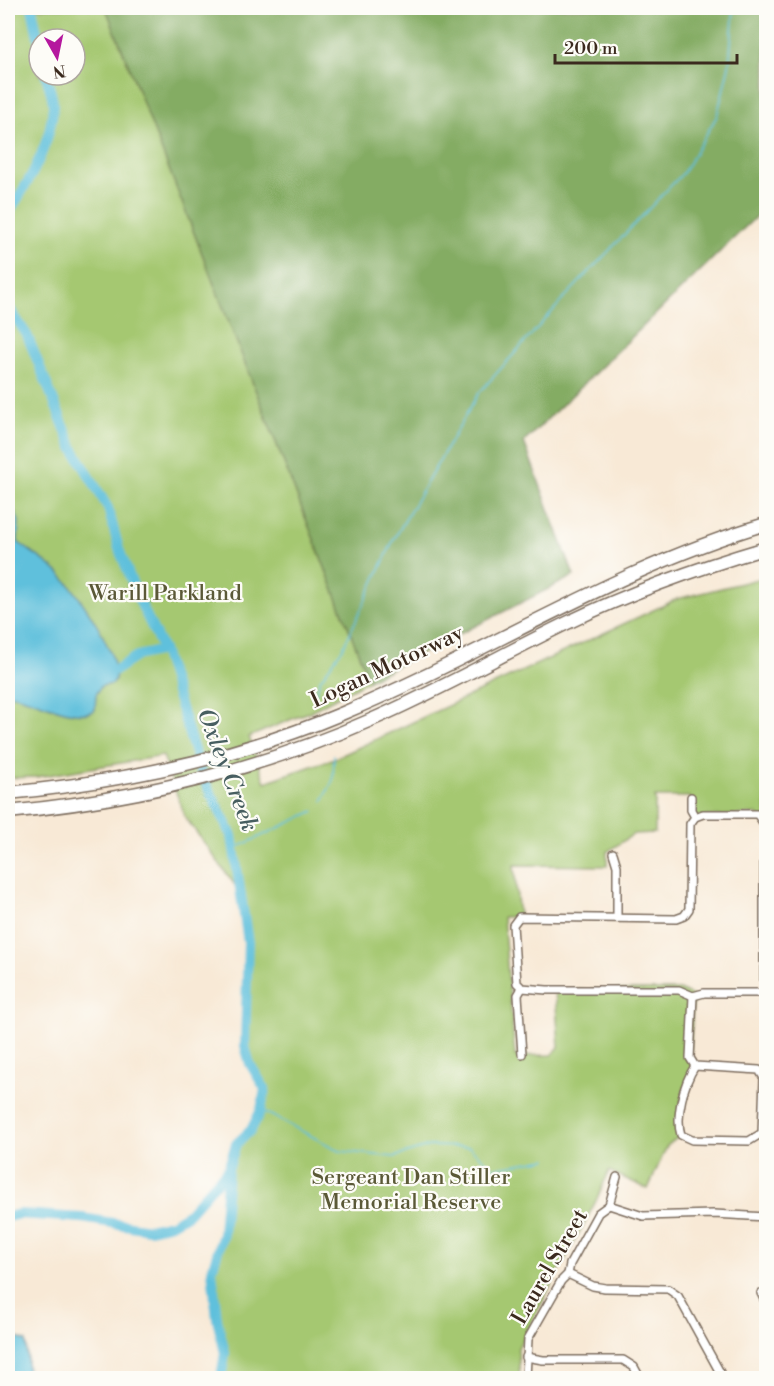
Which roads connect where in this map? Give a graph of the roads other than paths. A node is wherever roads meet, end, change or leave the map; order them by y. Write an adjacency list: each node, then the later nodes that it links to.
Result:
1 (766, 515): 3 (highway)
2 (766, 524): 3 (highway, Logan Motorway)
3 (726, 536): 5 (highway, Logan Motorway)
4 (766, 548): 7 (highway, Logan Motorway)
5 (8, 793)
6 (691, 797): 8 (street)
7 (8, 812)
8 (695, 817): 10 (street); 12 (street)
9 (613, 853): 10 (street)
10 (617, 918): 11 (street)
11 (522, 988): 13 (street); 14 (street)
12 (765, 993): 13 (street)
13 (693, 996): 16 (street)
14 (522, 1054)
15 (766, 1064): 17 (street)
16 (695, 1066): 17 (street); 17 (street)
17 (759, 1070)
18 (616, 1177): 19 (street, Laurel Street)
19 (609, 1205): 20 (street); 21 (street, Laurel Street)
20 (766, 1217)
21 (568, 1274): 24 (street, Laurel Street); 27 (street)
22 (761, 1293): 23 (street)
23 (766, 1303)
24 (526, 1357): 25 (street, Laurel Street); 26 (street)
25 (526, 1378)
26 (640, 1378)
27 (723, 1378)

